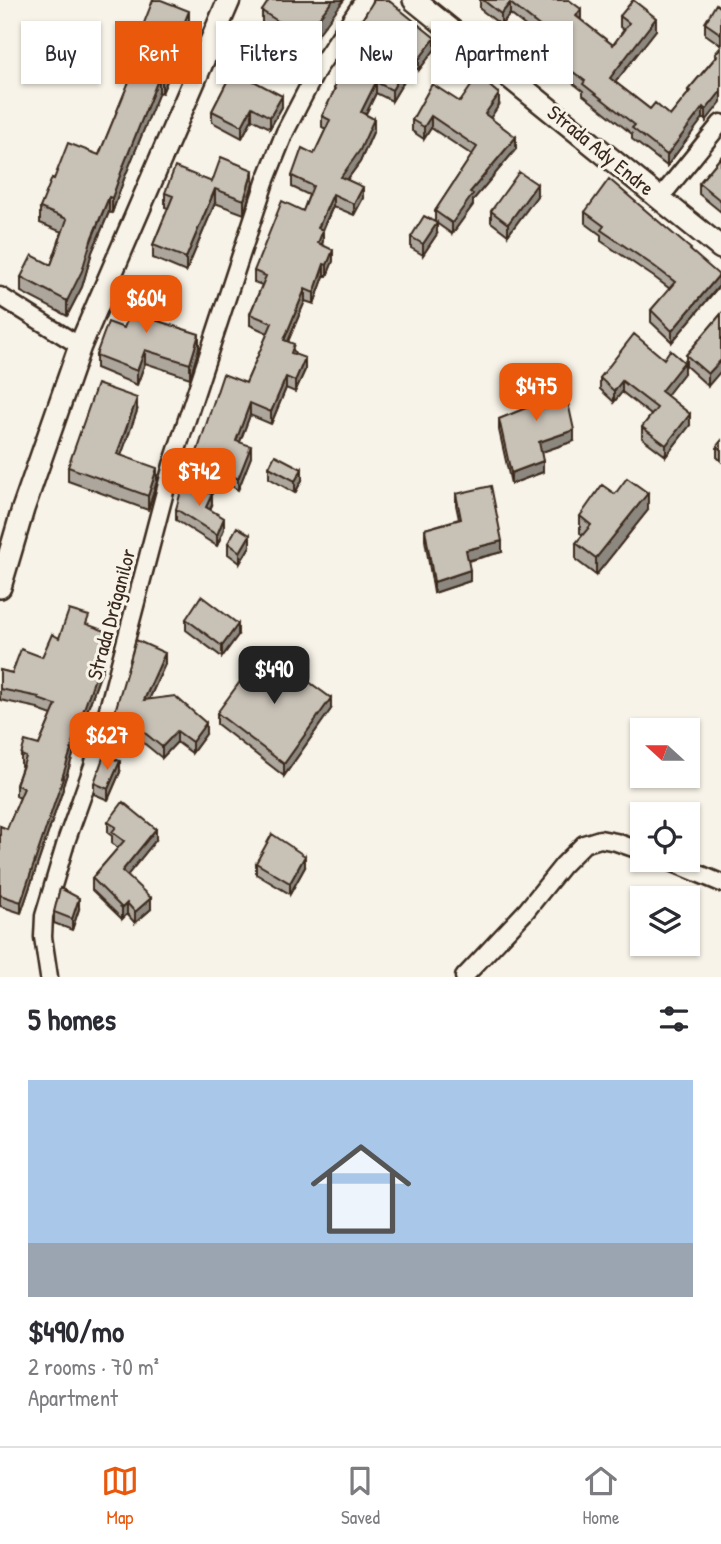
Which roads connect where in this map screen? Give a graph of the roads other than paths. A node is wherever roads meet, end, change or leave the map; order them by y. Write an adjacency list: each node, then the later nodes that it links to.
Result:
1 (235, 0): 4 (main road)
2 (364, 0): 14 (street, Strada Drăganilor)
3 (414, 0): 6 (main road, Strada Ady Endre)
4 (226, 9): 9 (main road)
5 (721, 123): 6 (street)
6 (660, 198): 7 (main road, Strada Ady Endre)
7 (721, 248)
8 (0, 296): 9 (street)
9 (79, 346): 10 (main road)
10 (0, 587)
11 (630, 847): 15 (street)
12 (695, 872): 13 (street)
13 (721, 883)
14 (49, 977)
15 (464, 977)

